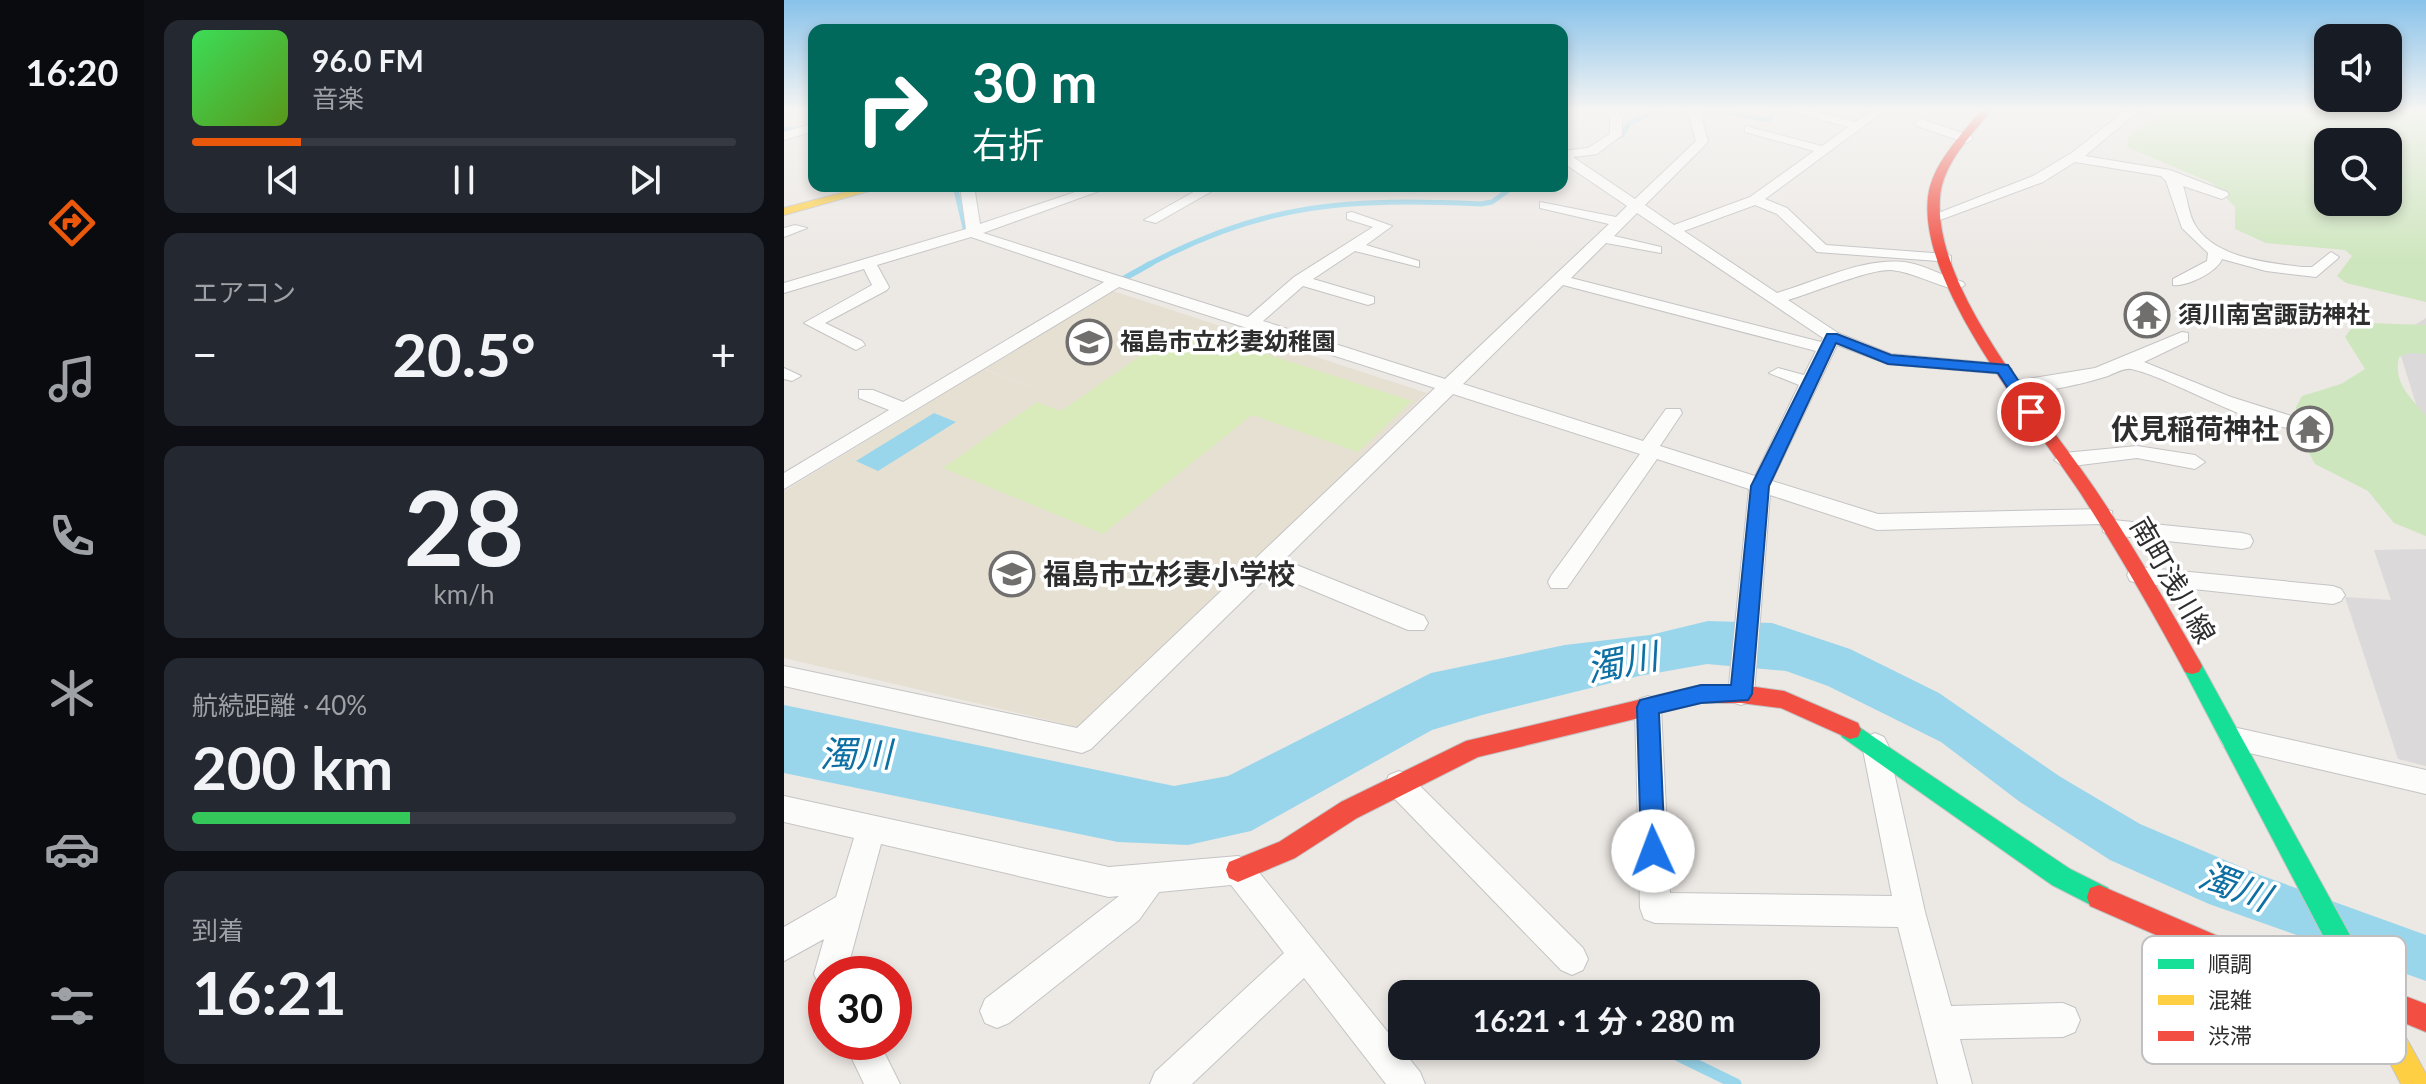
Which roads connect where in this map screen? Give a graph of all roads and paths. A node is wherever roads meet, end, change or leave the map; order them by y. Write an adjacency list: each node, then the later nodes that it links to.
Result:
1 (1569, 160): 18 (street)
2 (1683, 160): 18 (street)
3 (1800, 160): 8 (street)
4 (1811, 160): 8 (street)
5 (1952, 160): 22 (main road, 南町浅川線)
6 (2070, 160): 22 (street)
7 (2086, 160): 9 (street)
8 (1808, 162): 16 (street)
9 (2171, 177): 15 (street); 31 (street)
10 (822, 192): 17 (main road)
11 (859, 192): 20 (main road)
12 (968, 192): 27 (street)
13 (1088, 192): 27 (street)
14 (1203, 192): 23 (street)
15 (2222, 195)
16 (1755, 200): 26 (street); 34 (street)
17 (784, 202)
18 (1635, 204): 24 (street); 26 (street)
19 (1545, 205): 24 (street)
20 (784, 212)
21 (1352, 216): 30 (street)
22 (1935, 217): 34 (main road, 南町浅川線)
23 (1151, 220)
24 (1617, 221): 29 (street)
25 (800, 228): 28 (street)
26 (1674, 230): 43 (street)
27 (974, 231): 35 (street); 39 (street)
28 (784, 233)
29 (1600, 237): 32 (street); 37 (street)
30 (1350, 245): 36 (street); 38 (street)
31 (2216, 249): 33 (street); 40 (street)
32 (1656, 250)
33 (2331, 257)
34 (1946, 259): 41 (main road, 南町浅川線)
35 (869, 264): 42 (street); 48 (street)
36 (1414, 264)
37 (1557, 279): 47 (street); 53 (street)
38 (1300, 280): 44 (street); 45 (street)
39 (1115, 282): 45 (street); 56 (street)
40 (2179, 282)
41 (1957, 285): 43 (street); 50 (main road, 南町浅川線)
42 (784, 288)
43 (1775, 299): 47 (street)
44 (1368, 300)
45 (1249, 325): 53 (street)
46 (2182, 337): 49 (street)
47 (1830, 343): 50 (street); 52 (street)
48 (856, 345)
49 (2132, 363): 54 (street); 58 (street)
50 (2003, 369): 54 (main road, 南町浅川線)
51 (1778, 373): 52 (street)
52 (1811, 383): 63 (street)
53 (1446, 387): 59 (street); 66 (street)
54 (2015, 387): 60 (main road, 南町浅川線)
55 (866, 394): 56 (street)
56 (904, 409): 62 (street)
57 (1673, 413): 59 (street)
58 (2294, 423)
59 (1650, 451): 63 (street); 68 (street)
60 (2064, 460): 61 (street); 64 (main road, 南町浅川線)
61 (2195, 462)
62 (784, 482)
63 (1760, 486): 64 (street); 72 (street)
64 (2107, 521): 65 (street); 67 (main road, 南町浅川線)
65 (2242, 541)
66 (1266, 562): 70 (street); 71 (street)
67 (2138, 575): 69 (street); 74 (main road, 南町浅川線)
68 (1559, 582)
69 (2333, 595)
70 (1416, 623)
71 (784, 676)
72 (1741, 691): 73 (main road); 75 (main road)
73 (1648, 707): 77 (main road); 83 (street)
74 (2233, 739): 76 (street); 85 (main road, 南町浅川線)
75 (1875, 745): 83 (street); 84 (main road)
76 (2426, 782)
77 (1399, 784): 80 (main road); 89 (street)
78 (784, 809): 79 (street)
79 (871, 828): 81 (street); 82 (street)
80 (1238, 870): 81 (street); 88 (street)
81 (1151, 878): 91 (street)
82 (849, 907): 86 (street); 87 (street)
83 (1910, 912): 94 (street)
84 (2185, 936)
85 (2337, 936)
86 (784, 945)
87 (835, 956)
88 (1304, 956): 98 (street); 99 (street)
89 (1572, 959)
90 (2406, 1010): 92 (main road)
91 (997, 1011)
92 (2426, 1018)
93 (2063, 1020): 94 (street)
94 (1939, 1023): 100 (street)
95 (870, 1060): 97 (street)
96 (2405, 1064): 101 (main road, 南町浅川線)
97 (883, 1084)
98 (1167, 1084)
99 (1408, 1084)
100 (1955, 1084)
101 (2416, 1084)

